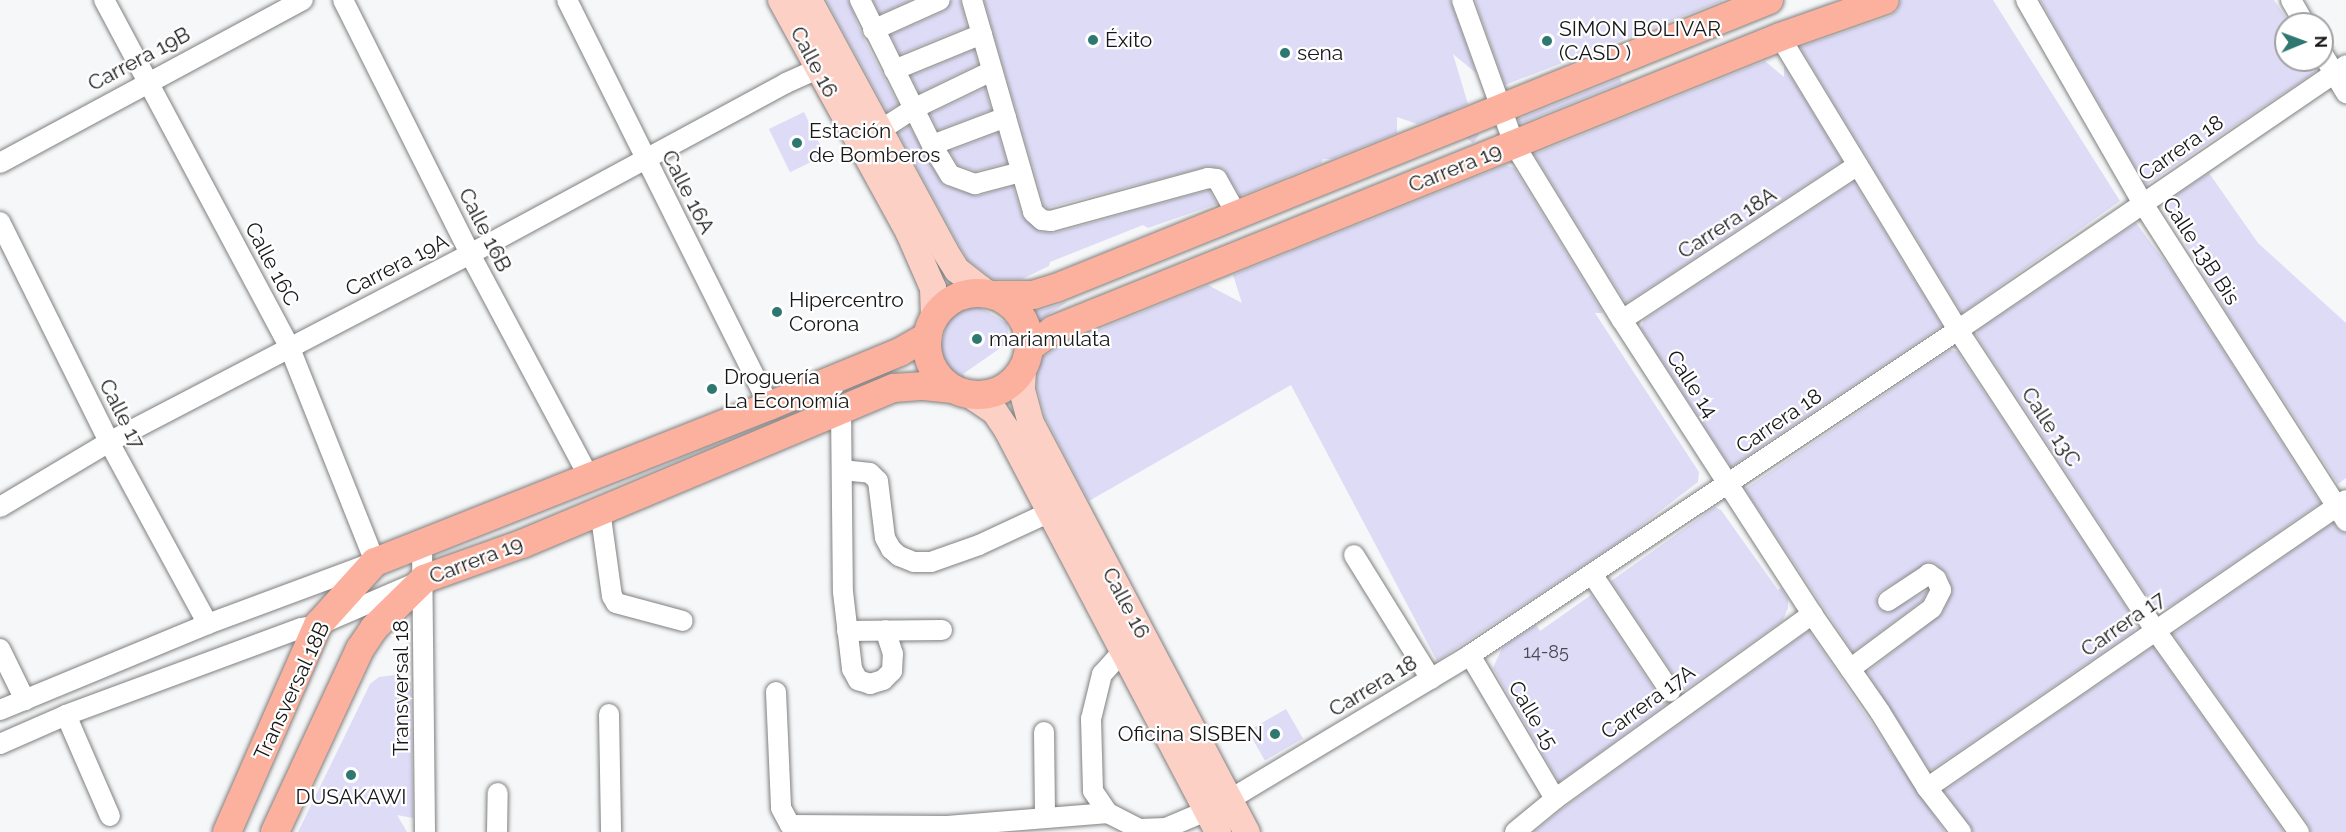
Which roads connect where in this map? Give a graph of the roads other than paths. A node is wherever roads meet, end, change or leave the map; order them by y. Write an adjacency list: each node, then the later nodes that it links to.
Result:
1 (104, 0): 21 (street, Calle 16C)
2 (303, 0): 21 (street, Carrera 19B)
3 (343, 0): 36 (street, Calle 16B)
4 (567, 0): 29 (street, Calle 16A)
5 (781, 0): 17 (main road, Calle 16)
6 (809, 0): 26 (main road, Calle 16)
7 (860, 0): 14 (street)
8 (940, 0): 14 (street)
9 (972, 0): 15 (street)
10 (1462, 0): 23 (street, Calle 14)
11 (1769, 0): 23 (highway, Carrera 19)
12 (1885, 0): 16 (highway, Carrera 19)
13 (2026, 0): 33 (street, Calle 13B Bis)
14 (873, 30): 19 (street)
15 (982, 34): 19 (street); 20 (street)
16 (1780, 36): 27 (highway, Carrera 19); 31 (street, Calle 13C)
17 (818, 69): 29 (street, Carrera 19A); 39 (main road, Calle 16)
18 (2340, 69): 22 (street); 33 (street, Carrera 18)
19 (894, 70): 24 (street)
20 (992, 71): 24 (street); 25 (street)
21 (147, 82): 30 (street, Carrera 19B); 41 (street, Calle 16C)
22 (2346, 93)
23 (1501, 108): 27 (street, Calle 14); 34 (highway, Carrera 19)
24 (913, 109): 26 (street); 28 (street)
25 (1006, 117): 28 (street); 32 (street)
26 (879, 131): 37 (main road, Calle 16)
27 (1514, 144): 38 (street, Calle 14); 42 (highway, Carrera 19)
28 (932, 145): 32 (street)
29 (645, 160): 36 (street, Carrera 19A); 44 (street, Calle 16A)
30 (0, 163)
31 (1858, 165): 38 (street, Carrera 18A); 40 (street, Calle 13C)
32 (1021, 172): 34 (street)
33 (2143, 204): 40 (street, Carrera 18); 51 (street, Calle 13B Bis)
34 (1237, 215): 37 (highway, Carrera 19)
35 (0, 222): 46 (street, Calle 17)
36 (470, 254): 41 (street, Carrera 19A); 48 (street, Calle 16B)
37 (990, 294): 39 (highway); 42 (highway)
38 (1622, 320): 49 (street, Calle 14)
39 (931, 328): 43 (highway); 44 (highway, Carrera 19)
40 (1958, 330): 49 (street, Carrera 18); 67 (street, Calle 13C)
41 (290, 348): 46 (street, Carrera 19A); 56 (street, Calle 16C)
42 (1026, 358): 43 (highway); 85 (main road, Calle 16)
43 (961, 392): 45 (highway, Carrera 19); 53 (main road, Calle 16)
44 (769, 406): 48 (highway, Carrera 19)
45 (841, 410): 47 (street); 52 (highway, Carrera 19)
46 (108, 442): 50 (street, Carrera 19A); 62 (street, Calle 17)
47 (842, 470): 53 (street); 66 (street)
48 (590, 478): 54 (highway, Carrera 19)
49 (1728, 484): 57 (street, Carrera 18); 60 (street, Calle 14)
50 (0, 507)
51 (2343, 509): 67 (street, Carrera 17)
52 (600, 510): 58 (highway, Carrera 19); 61 (street)
53 (1050, 512): 69 (main road, Calle 16)
54 (422, 544): 56 (highway, Carrera 19); 58 (street, Transversal 18)
55 (1354, 555): 72 (street)
56 (375, 562): 62 (street, Carrera 19); 63 (highway, Transversal 18B)
57 (1592, 574): 70 (street, Carrera 18); 73 (street)
58 (424, 579): 63 (street, Carrera 19); 89 (highway, Transversal 18B); 90 (street, Transversal 18)
59 (1888, 601): 71 (street)
60 (1812, 614): 71 (street, Calle 14); 83 (street, Carrera 17A)
61 (683, 621)
62 (208, 624): 75 (street, Carrera 19)
63 (318, 625): 78 (street, Carrera 19); 88 (highway, Transversal 18B)
64 (885, 630): 65 (street); 66 (street); 66 (street)
65 (942, 630)
66 (847, 631)
67 (2156, 631): 81 (street, Carrera 17); 96 (street, Calle 13C)
68 (0, 650): 75 (street)
69 (1123, 651): 84 (street); 85 (main road, Calle 16)
70 (1470, 656): 72 (street, Carrera 18); 83 (street, Calle 15)
71 (1850, 669): 81 (street, Calle 14)
72 (1431, 679): 85 (street, Carrera 18)
73 (1670, 691)
74 (776, 692): 87 (street)
75 (25, 700): 76 (street, Carrera 19)
76 (0, 711)
77 (609, 714): 92 (street)
78 (66, 715): 80 (street, Carrera 19); 86 (street)
79 (1044, 732): 87 (street)
80 (0, 744)
81 (1927, 788): 95 (street, Calle 14)
82 (498, 793): 91 (street)
83 (1556, 799): 94 (street, Carrera 17A)
84 (1108, 813): 85 (street, Carrera 18); 87 (street)
85 (1217, 815): 93 (main road, Calle 16)
86 (110, 816)
87 (1045, 818)
88 (227, 832)
89 (274, 832)
90 (426, 832)
91 (497, 832)
92 (611, 832)
93 (1247, 832)
94 (1515, 832)
95 (1961, 832)
96 (2299, 832)

